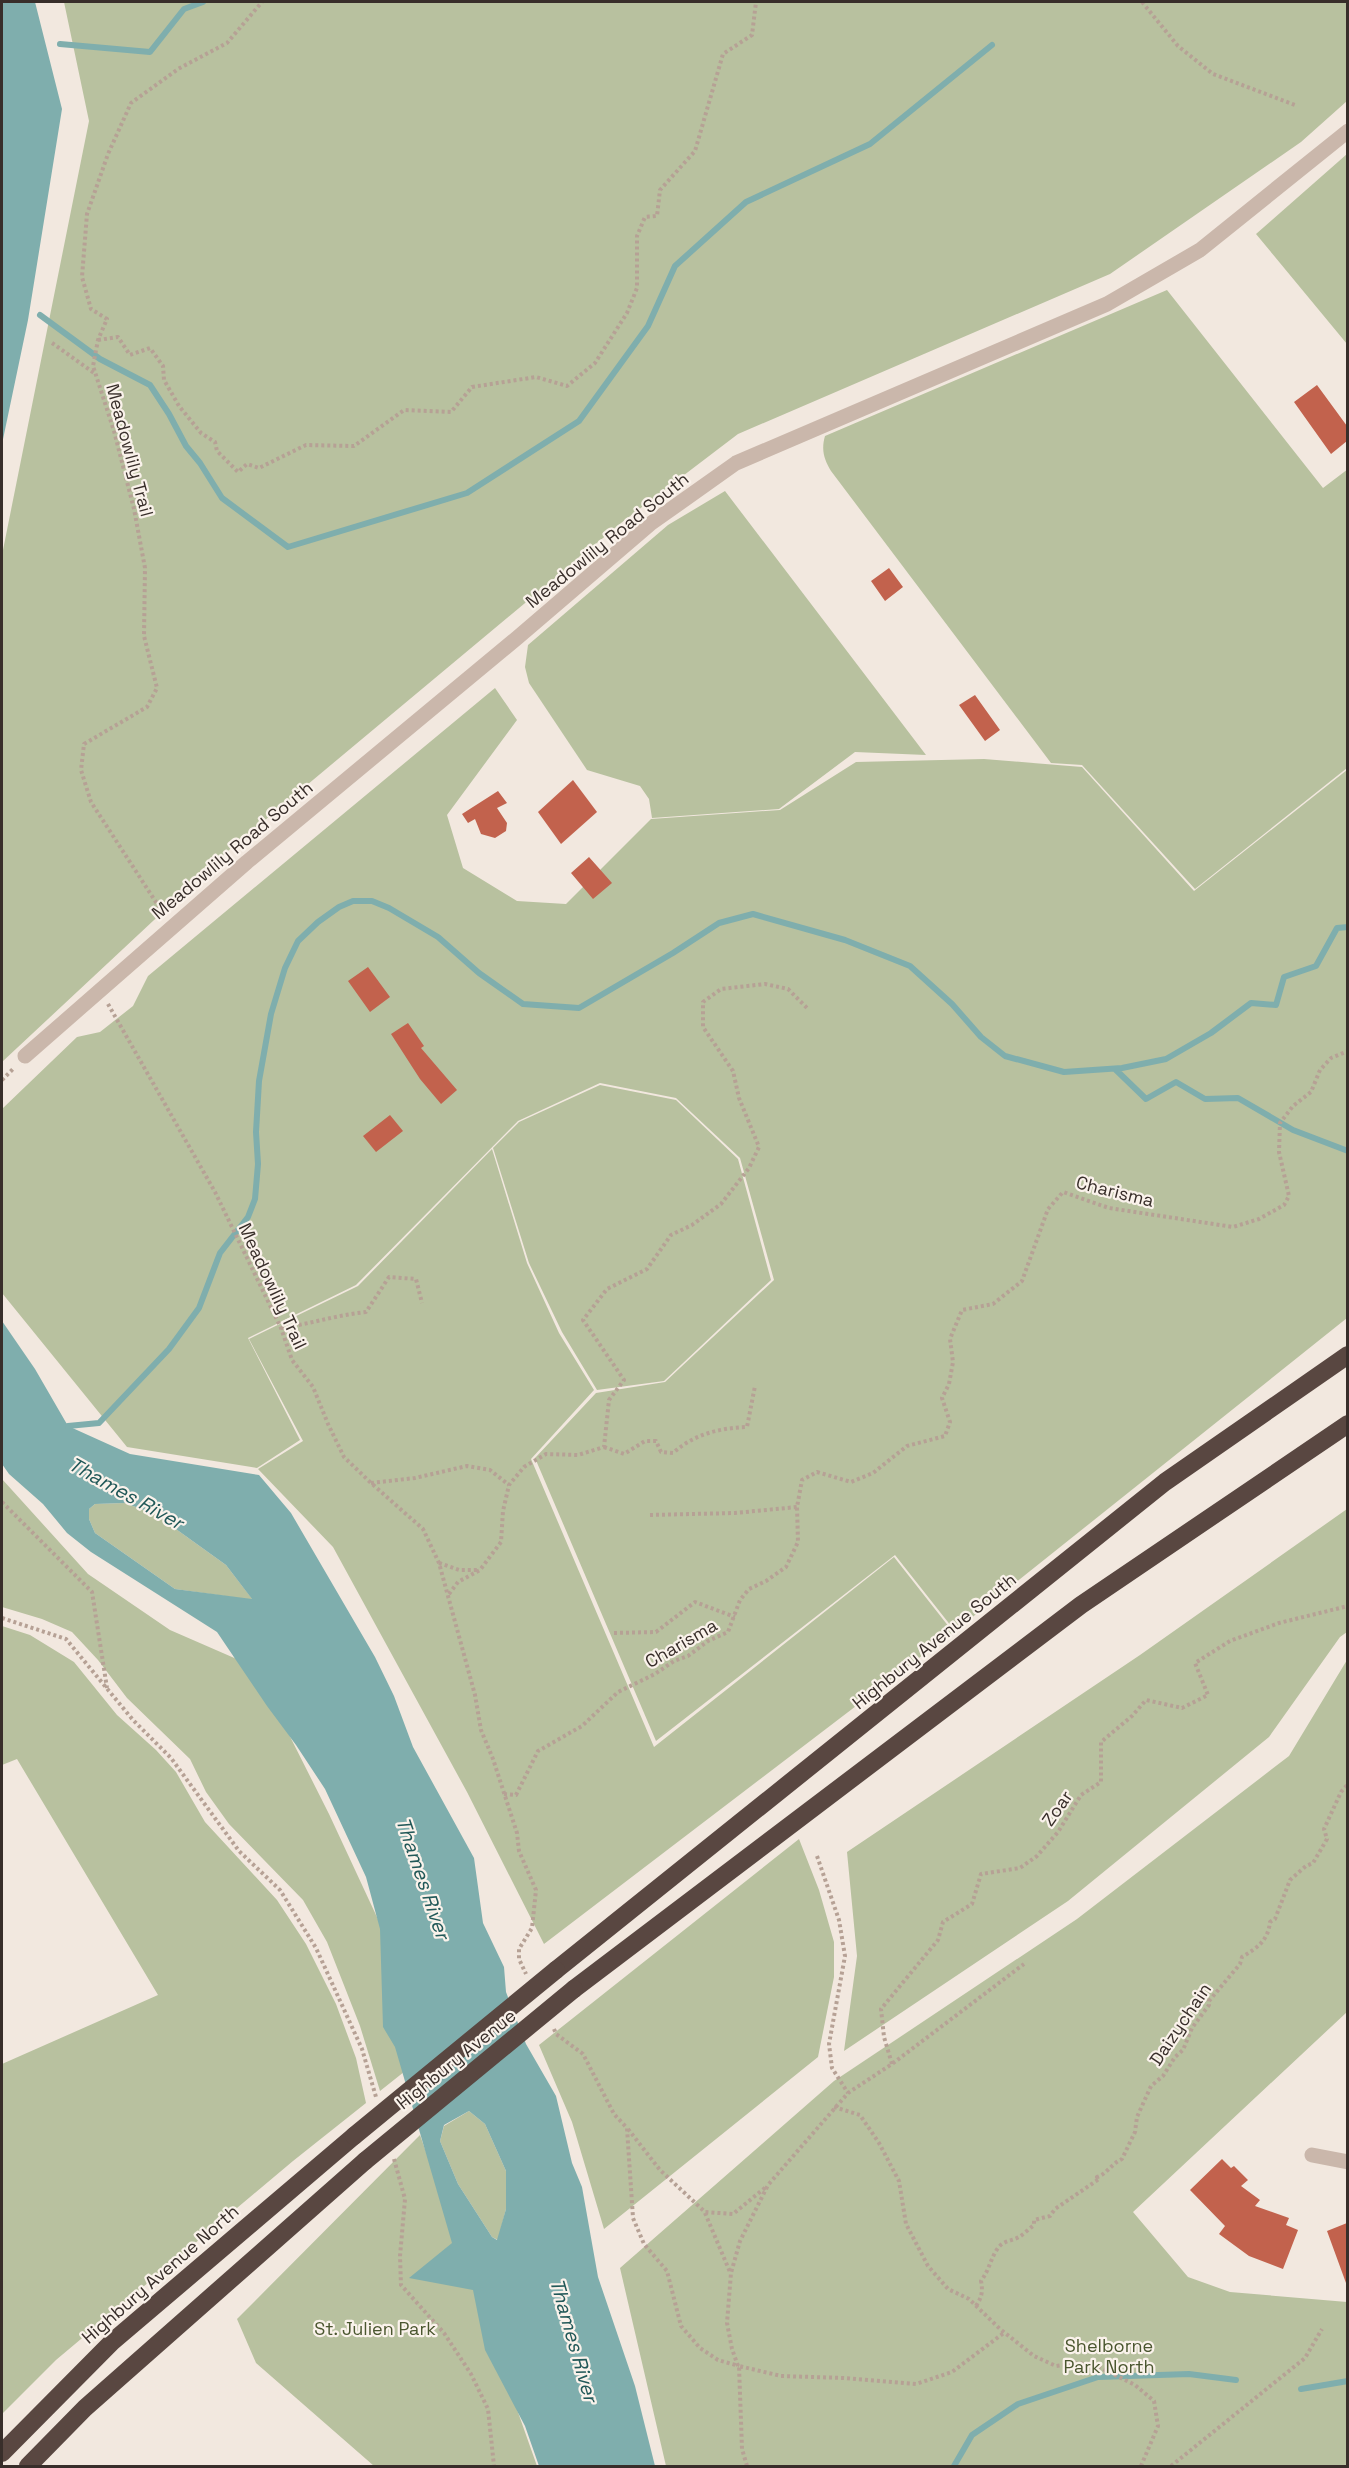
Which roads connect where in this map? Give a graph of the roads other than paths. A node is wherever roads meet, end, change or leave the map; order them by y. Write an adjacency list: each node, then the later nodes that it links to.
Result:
1 (1347, 131): 2 (street, Meadowlily Road South)
2 (25, 1056)
3 (1347, 1355): 5 (highway, Highbury Avenue South)
4 (1347, 1424): 10 (highway, Highbury Avenue, bridge)
5 (556, 1970): 6 (highway, Highbury Avenue, bridge)
6 (354, 2136): 9 (highway, Highbury Avenue North)
7 (1312, 2155): 8 (street)
8 (1347, 2162)
9 (2, 2452)
10 (28, 2466)

